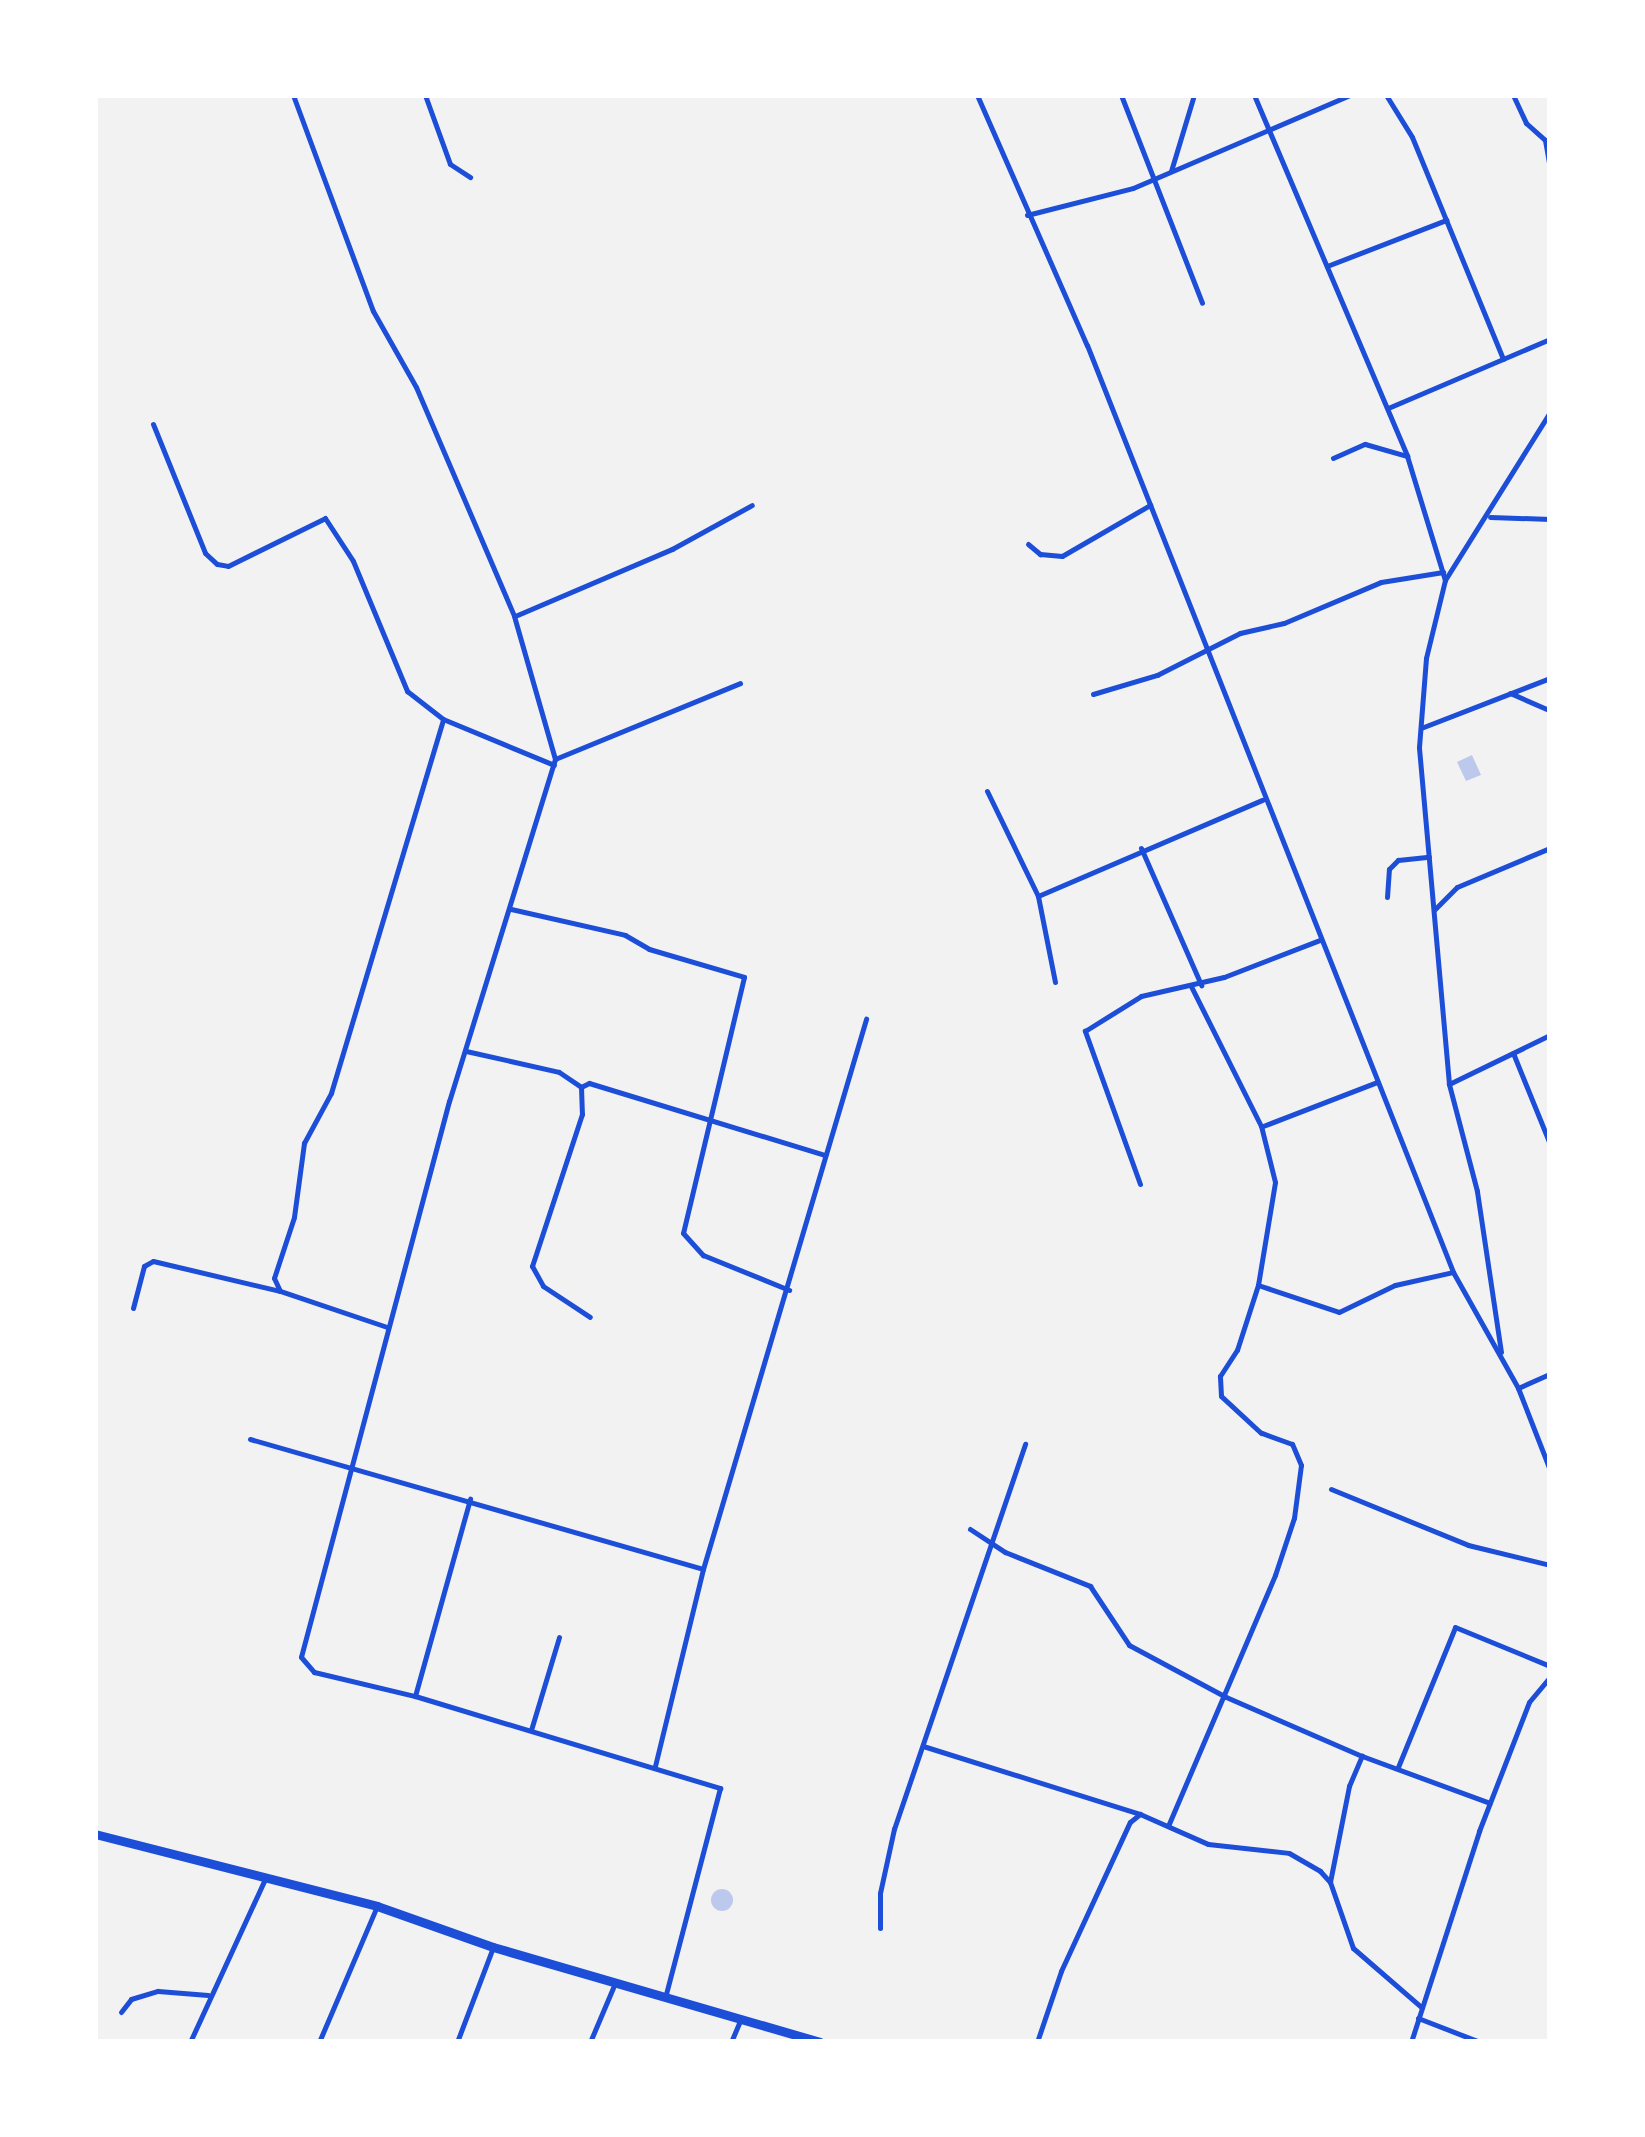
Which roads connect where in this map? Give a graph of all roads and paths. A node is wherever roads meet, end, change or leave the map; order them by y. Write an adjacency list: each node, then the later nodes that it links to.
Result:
1 (292, 95): 33 (street)
2 (425, 95): 13 (street)
3 (978, 95): 15 (street)
4 (1121, 95): 14 (street)
5 (1194, 95): 12 (street)
6 (1254, 95): 10 (street)
7 (1350, 95): 10 (street)
8 (1386, 95): 16 (street)
9 (1513, 95): 11 (street)
10 (1270, 132): 12 (street); 17 (street)
11 (1550, 167)
12 (1171, 171): 14 (street)
13 (470, 177)
14 (1156, 178): 15 (street); 18 (street)
15 (1026, 215): 27 (street)
16 (1446, 220): 17 (street); 20 (street)
17 (1328, 266): 21 (street)
18 (1202, 303)
19 (1550, 338): 20 (street)
20 (1503, 358): 21 (street)
21 (1388, 408): 24 (street)
22 (1550, 412): 28 (street)
23 (153, 424): 40 (street)
24 (1407, 456): 25 (street); 31 (street)
25 (1333, 458)
26 (752, 505): 33 (street)
27 (1150, 506): 30 (street); 34 (street)
28 (1490, 517): 29 (street); 32 (street)
29 (1550, 519)
30 (1028, 544)
31 (1443, 572): 32 (street); 34 (street)
32 (1445, 580): 41 (street)
33 (514, 616): 42 (street)
34 (1206, 655): 38 (street); 44 (street)
35 (1550, 678): 37 (street)
36 (740, 683): 42 (street)
37 (1510, 692): 39 (street); 41 (street)
38 (1093, 694)
39 (1549, 710)
40 (443, 719): 42 (street); 70 (street)
41 (1421, 728): 47 (street)
42 (554, 762): 50 (street)
43 (987, 791): 48 (street)
44 (1263, 800): 45 (street); 52 (street)
45 (1142, 848): 48 (street); 54 (street)
46 (1550, 848): 51 (street)
47 (1430, 857): 49 (street); 51 (street)
48 (1038, 896): 53 (street)
49 (1388, 897)
50 (511, 908): 58 (street); 63 (street)
51 (1435, 910): 61 (street)
52 (1320, 940): 54 (street); 60 (street)
53 (1055, 982)
54 (1201, 984): 55 (street)
55 (1191, 986): 64 (street); 67 (street)
56 (866, 1019): 66 (street)
57 (1550, 1035): 59 (street)
58 (466, 1051): 62 (street); 74 (street)
59 (1513, 1053): 61 (street); 65 (street)
60 (1376, 1082): 64 (street); 68 (street)
61 (1449, 1084): 75 (street)
62 (581, 1086): 63 (street); 73 (street)
63 (709, 1117): 66 (street); 71 (street)
64 (1262, 1126): 69 (street)
65 (1550, 1144)
66 (825, 1155): 71 (street)
67 (1140, 1184)
68 (1453, 1272): 69 (street); 75 (street)
69 (1258, 1285): 92 (street)
70 (280, 1290): 72 (street); 74 (street)
71 (788, 1290): 87 (street)
72 (132, 1308)
73 (590, 1317)
74 (387, 1328): 80 (street)
75 (1501, 1355): 77 (street)
76 (1550, 1374): 77 (street)
77 (1518, 1388): 81 (street)
78 (250, 1439): 80 (street)
79 (1025, 1444): 85 (street)
80 (352, 1469): 83 (street); 91 (street)
81 (1550, 1470)
82 (1330, 1489): 86 (street)
83 (470, 1499): 87 (street); 91 (street)
84 (970, 1529): 85 (street)
85 (994, 1546): 92 (street); 94 (street)
86 (1550, 1565)
87 (703, 1569): 96 (street)
88 (559, 1637): 93 (street)
89 (1550, 1666): 97 (street)
90 (1550, 1677): 98 (street)
91 (415, 1696): 93 (street)
92 (1226, 1697): 95 (street); 100 (street)
93 (531, 1730): 96 (street)
94 (924, 1746): 99 (street); 105 (street)
95 (1362, 1756): 97 (street); 103 (street)
96 (655, 1766): 108 (street)
97 (1398, 1766): 98 (street)
98 (1491, 1803): 110 (street)
99 (1140, 1814): 100 (street); 120 (street)
100 (1168, 1826): 103 (street)
101 (95, 1834): 102 (highway)
102 (266, 1877): 104 (highway); 109 (street)
103 (1330, 1882): 110 (street)
104 (377, 1906): 106 (highway); 115 (street)
105 (880, 1928)
106 (493, 1947): 107 (highway); 116 (street)
107 (614, 1983): 108 (highway); 117 (street)
108 (666, 1994): 112 (highway)
109 (208, 1995): 111 (street); 114 (street)
110 (1421, 2007): 113 (street)
111 (121, 2012)
112 (741, 2018): 118 (street); 119 (highway)
113 (1418, 2018): 121 (street); 122 (street)
114 (190, 2042)
115 (319, 2042)
116 (458, 2042)
117 (590, 2042)
118 (731, 2042)
119 (819, 2042)
120 (1037, 2042)
121 (1410, 2042)
122 (1480, 2042)

